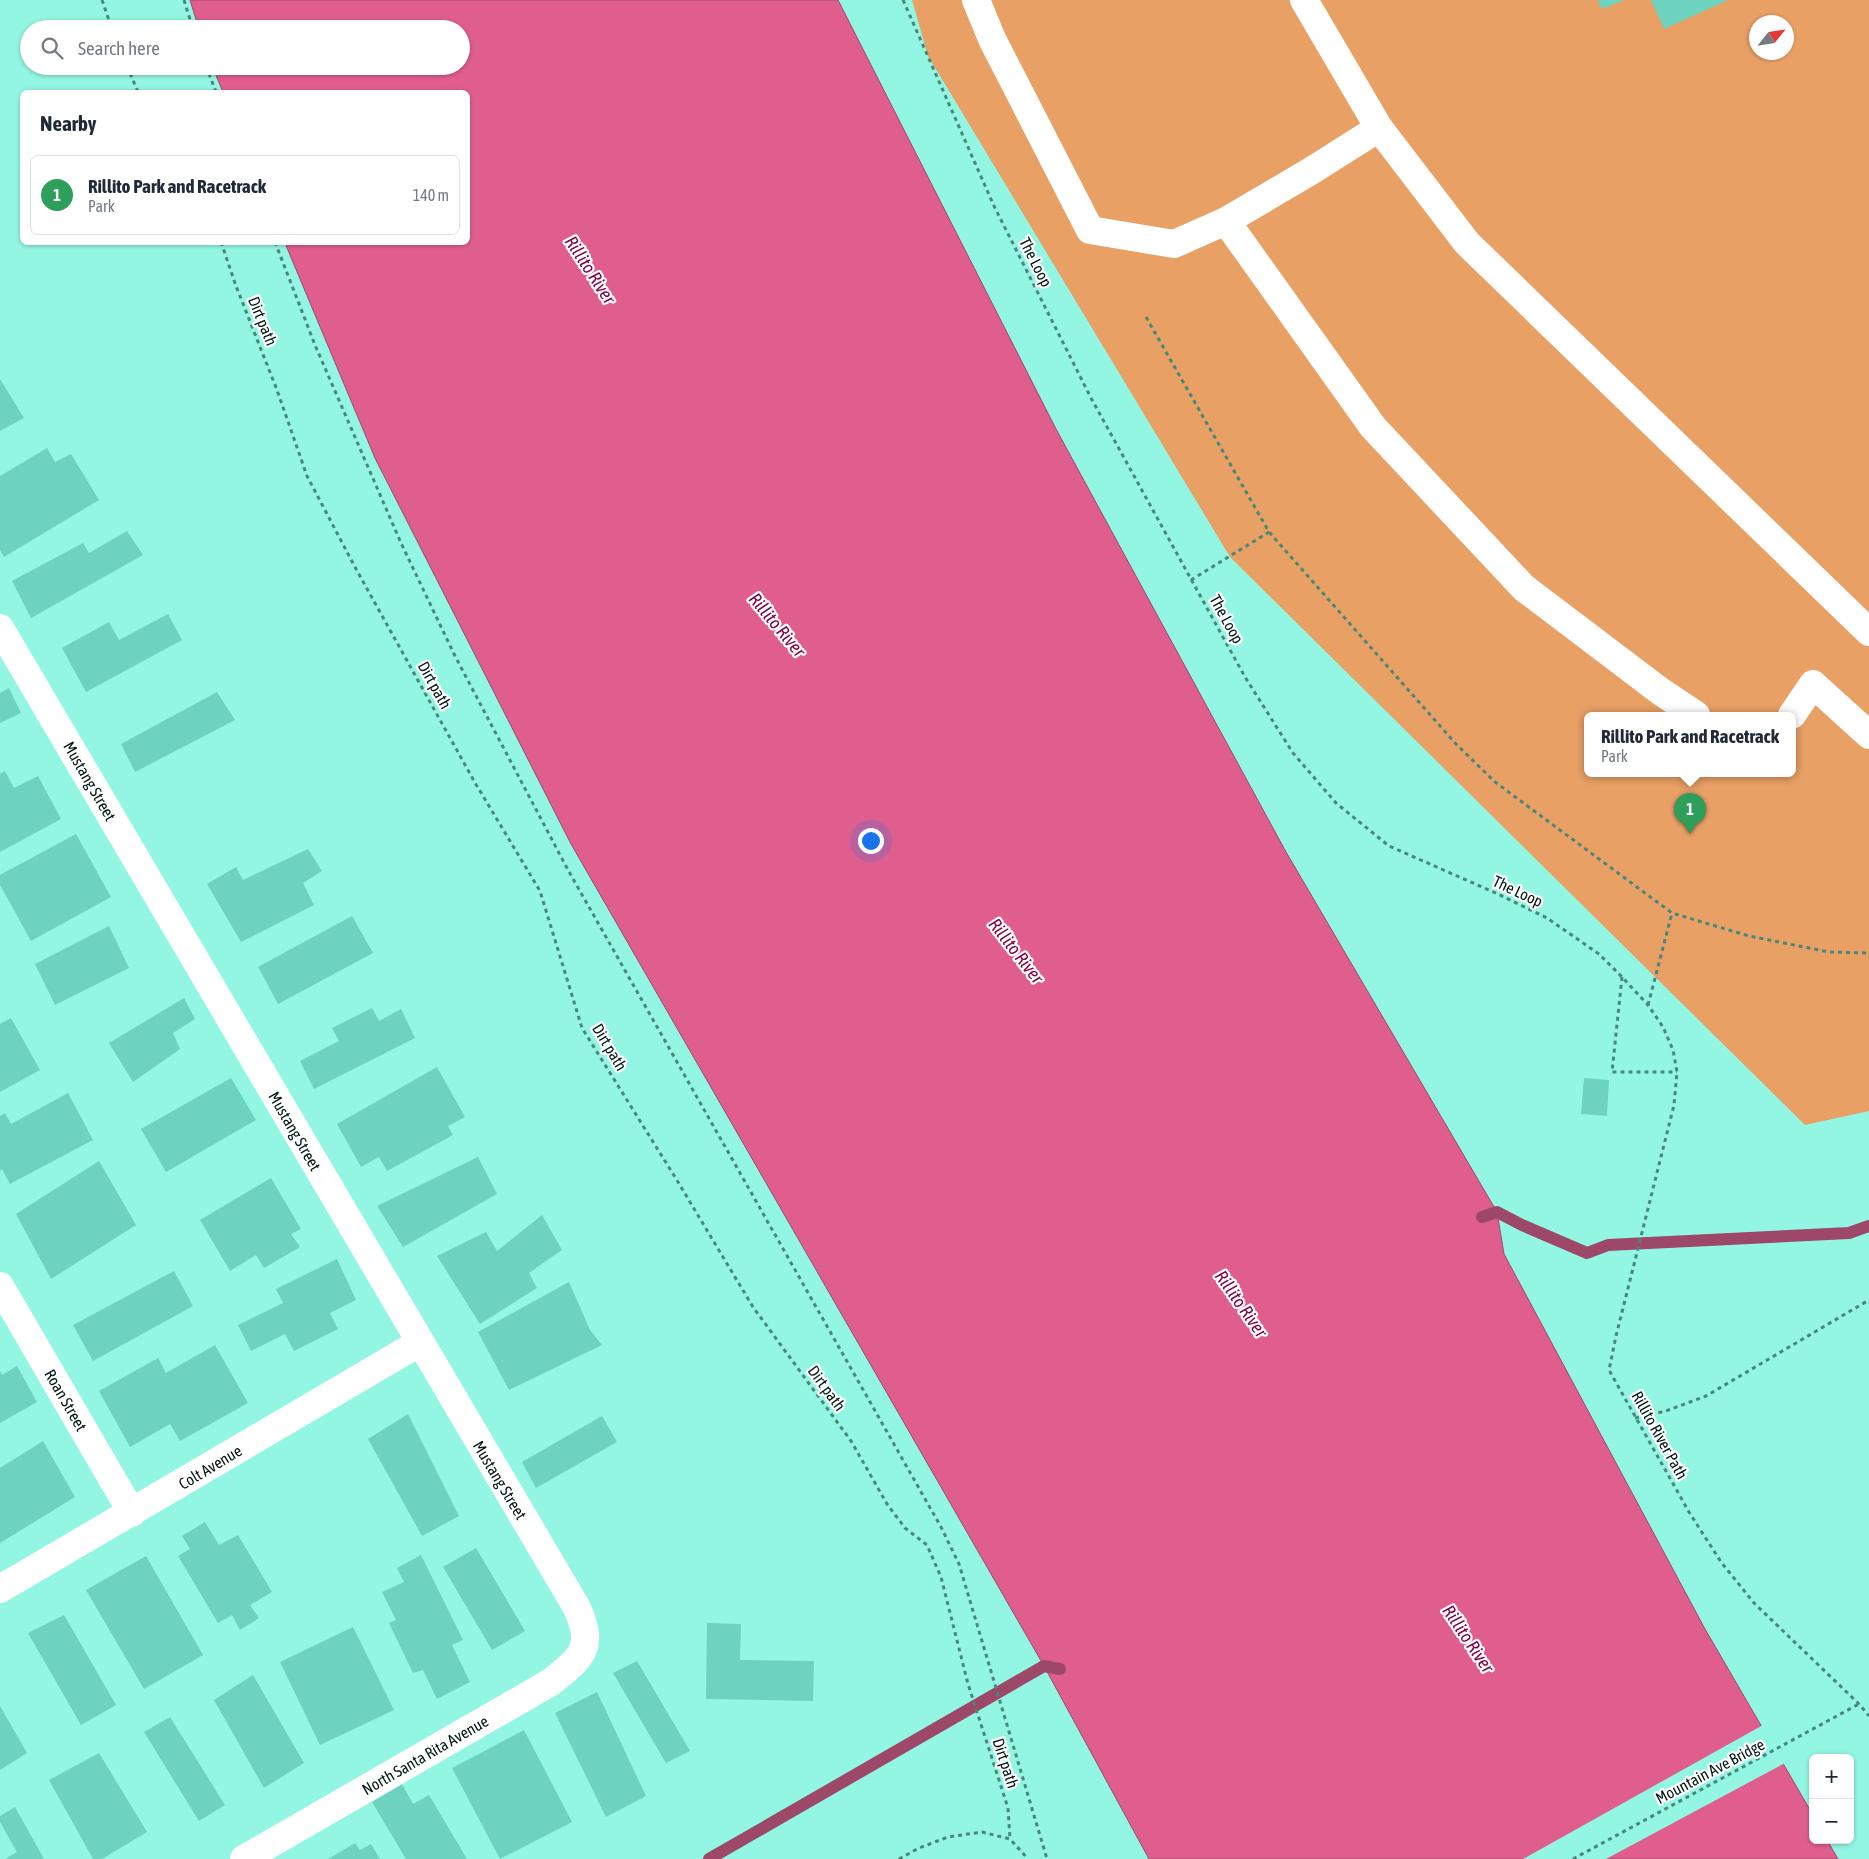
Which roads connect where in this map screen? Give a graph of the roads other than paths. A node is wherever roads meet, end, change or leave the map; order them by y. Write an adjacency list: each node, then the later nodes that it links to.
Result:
1 (976, 0): 4 (street)
2 (1304, 0): 3 (street)
3 (1379, 128): 4 (street); 6 (street)
4 (1226, 221): 7 (street)
5 (0, 628): 11 (street, Mustang Street)
6 (1869, 632)
7 (1692, 712)
8 (1794, 712): 9 (street)
9 (1869, 735)
10 (0, 1286): 12 (street, Roan Street)
11 (419, 1343): 12 (street, Colt Avenue); 14 (street, Mustang Street)
12 (132, 1513): 13 (street, Colt Avenue)
13 (0, 1590)
14 (586, 1634): 15 (street, North Santa Rita Avenue)
15 (244, 1859)

